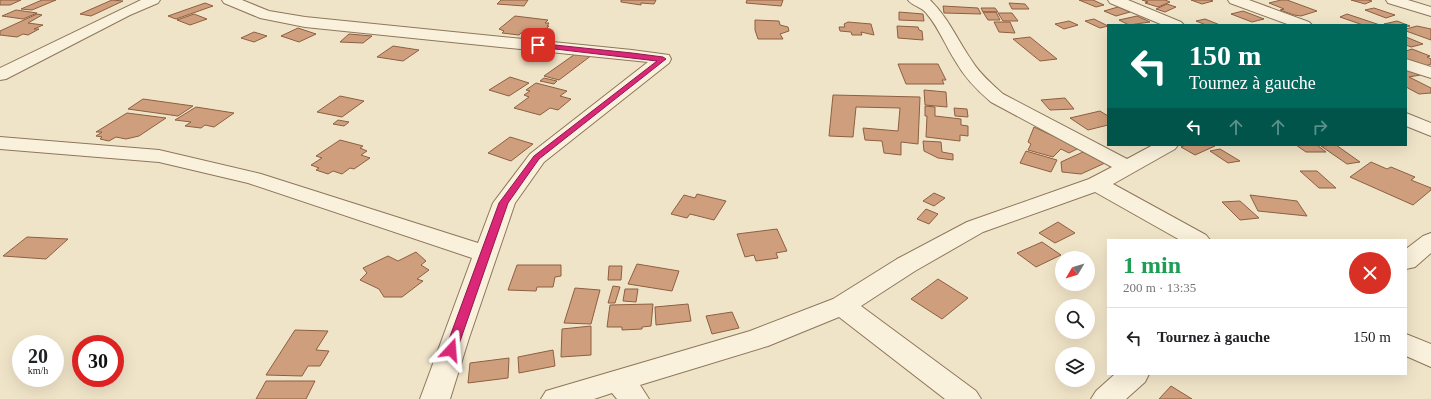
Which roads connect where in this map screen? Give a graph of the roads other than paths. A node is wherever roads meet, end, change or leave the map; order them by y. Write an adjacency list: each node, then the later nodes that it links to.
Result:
1 (153, 0): 12 (street)
2 (229, 0): 19 (street)
3 (915, 0): 15 (street)
4 (1114, 0): 8 (street)
5 (1235, 0): 9 (street)
6 (1393, 0): 7 (street)
7 (1431, 12)
8 (1174, 24)
9 (1301, 24)
10 (1407, 64): 11 (street)
11 (1431, 73)
12 (0, 75)
13 (0, 143): 19 (street)
14 (1166, 146): 15 (street)
15 (1127, 168): 16 (street)
16 (1097, 184): 17 (street); 21 (street)
17 (1196, 239)
18 (1431, 241): 20 (street)
19 (485, 254): 26 (street)
20 (1407, 260)
21 (842, 306): 25 (street); 28 (street)
22 (1407, 344): 23 (street)
23 (1431, 356)
24 (1134, 375): 29 (street)
25 (626, 389): 27 (street)
26 (435, 399)
27 (556, 399)
28 (966, 399)
29 (1106, 399)

